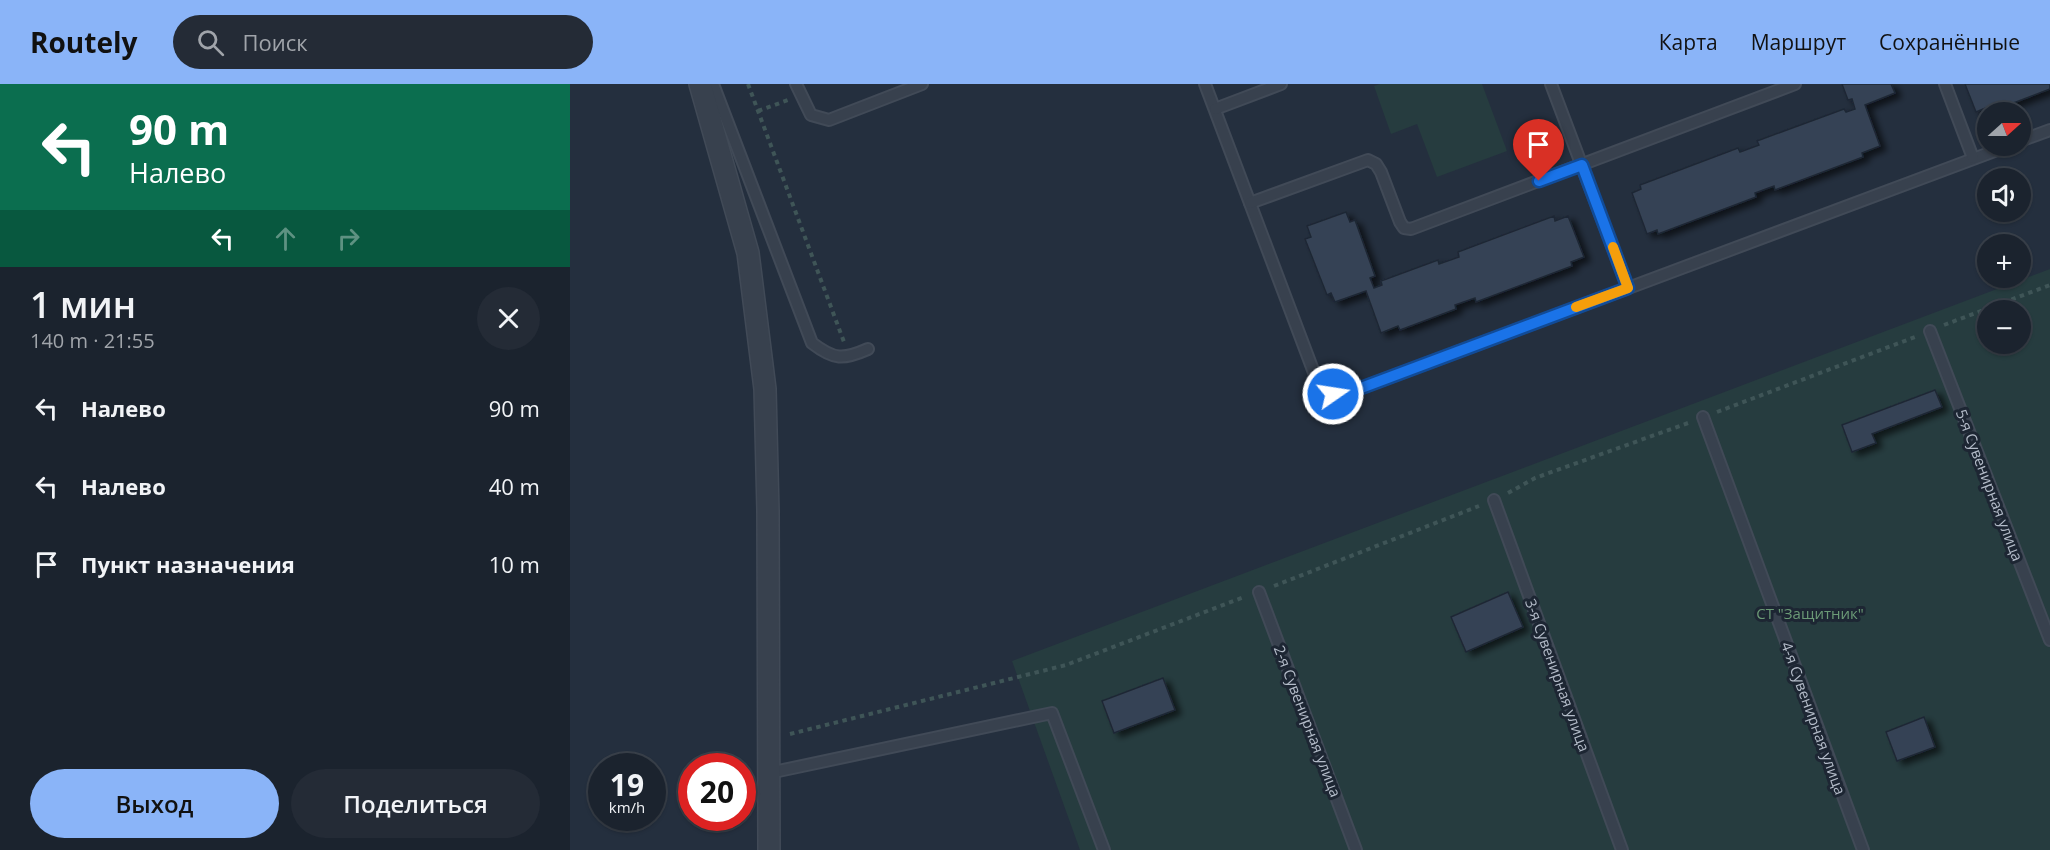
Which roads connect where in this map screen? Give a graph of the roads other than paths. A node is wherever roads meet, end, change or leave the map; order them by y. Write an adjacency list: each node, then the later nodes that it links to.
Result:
1 (700, 84): 24 (street)
2 (713, 84): 19 (lane)
3 (796, 84): 4 (lane)
4 (922, 84)
5 (1205, 84): 10 (lane)
6 (1281, 84): 10 (lane)
7 (1551, 84): 15 (lane)
8 (1796, 84): 15 (lane)
9 (1945, 84): 14 (lane)
10 (1215, 109): 16 (lane)
11 (2050, 130): 12 (lane)
12 (2031, 137)
13 (1981, 156): 14 (lane)
14 (1973, 159): 17 (lane)
15 (1582, 165): 16 (lane); 17 (lane)
16 (1250, 203): 17 (lane)
17 (1628, 288)
18 (1930, 331): 23 (lane, 5-я Сувенирная улица)
19 (868, 349)
20 (1703, 417): 29 (lane, 4-я Сувенирная улица)
21 (1494, 500): 28 (lane, 3-я Сувенирная улица)
22 (1259, 592): 27 (lane, 2-я Сувенирная улица)
23 (2050, 640)
24 (769, 773): 25 (street); 26 (lane)
25 (769, 850)
26 (1104, 850)
27 (1356, 850)
28 (1622, 850)
29 (1863, 850)

